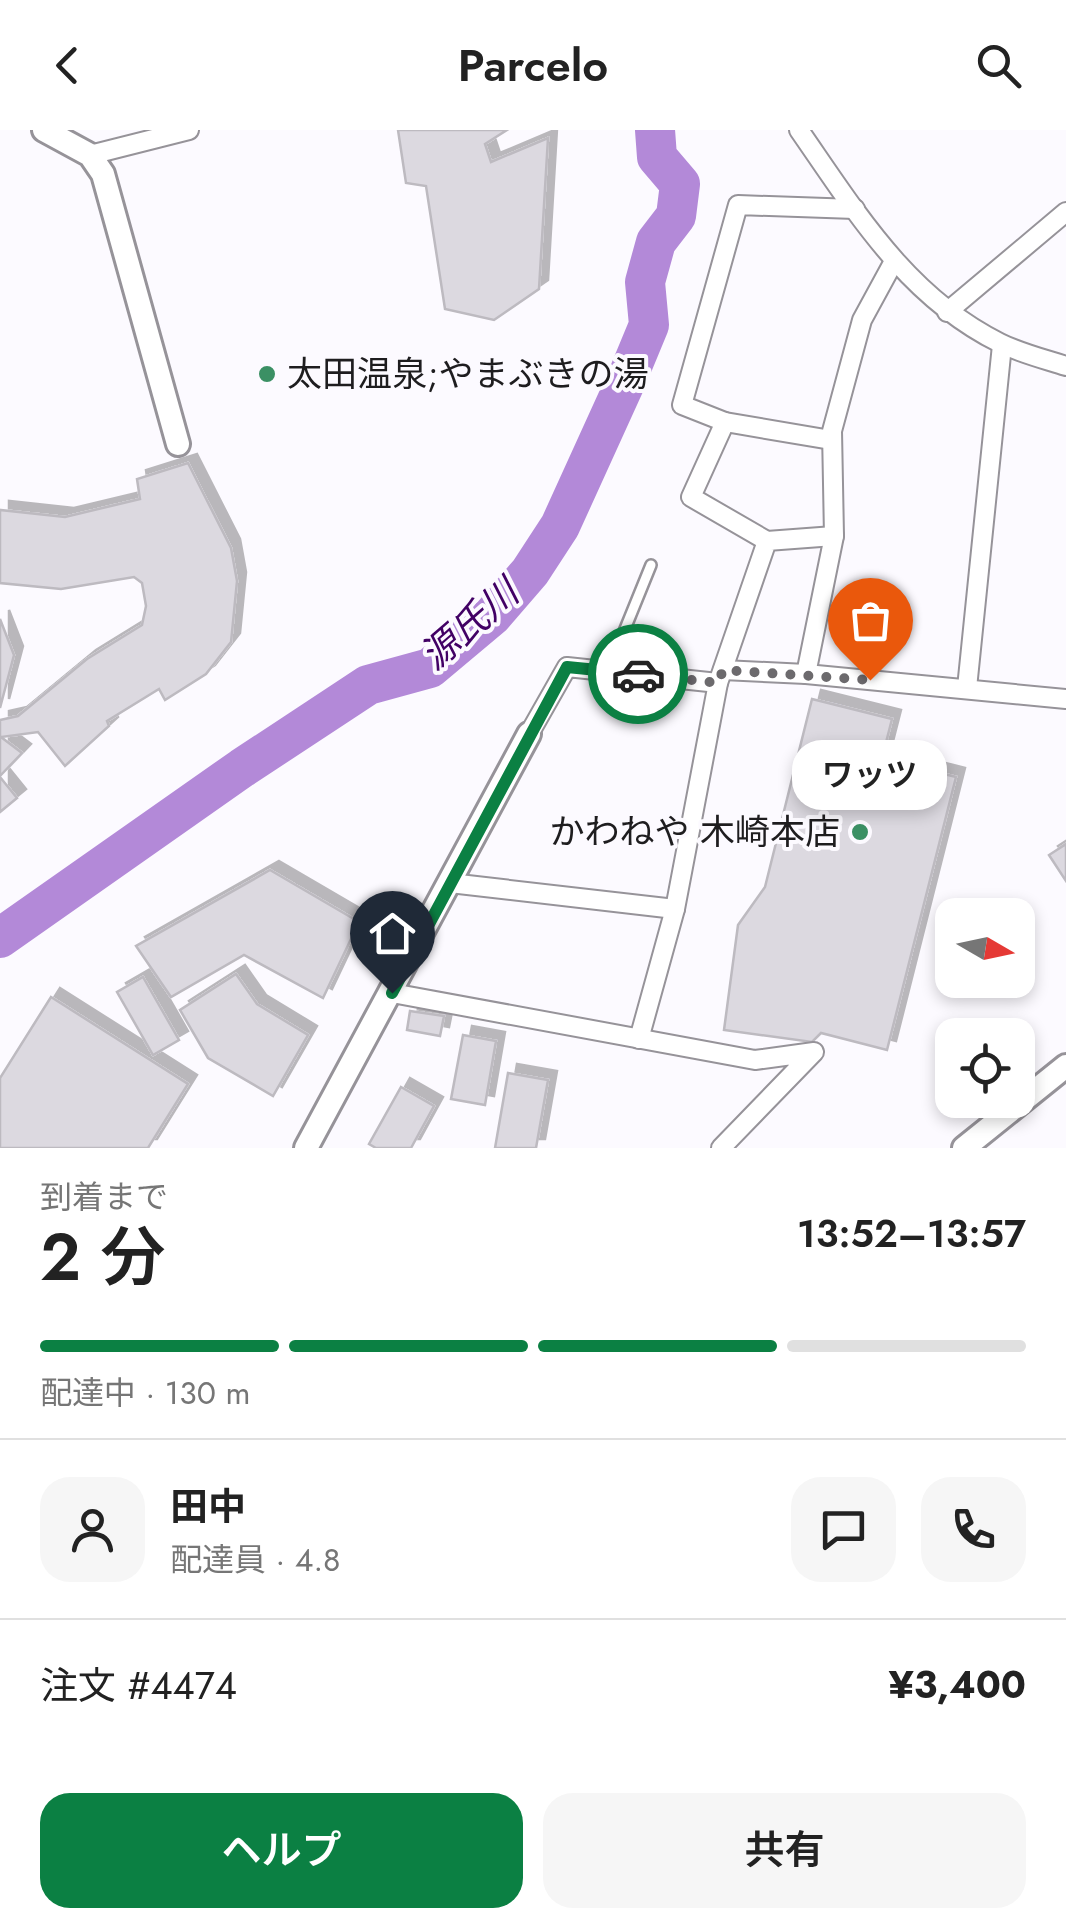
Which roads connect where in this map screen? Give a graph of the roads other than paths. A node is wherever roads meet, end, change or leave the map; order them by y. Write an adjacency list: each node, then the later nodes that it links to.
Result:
1 (44, 130): 4 (street)
2 (189, 130): 4 (street)
3 (799, 130): 5 (street)
4 (90, 156): 13 (street)
5 (855, 210): 7 (street); 11 (street)
6 (1066, 212): 8 (street)
7 (893, 263): 8 (street); 12 (street)
8 (947, 312): 9 (street)
9 (1002, 345): 10 (street); 20 (street)
10 (1066, 366)
11 (725, 422): 12 (street); 15 (street)
12 (831, 440): 14 (street)
13 (178, 444)
14 (834, 536): 15 (street); 18 (street)
15 (767, 542): 19 (street)
16 (651, 564): 17 (lane)
17 (608, 671): 19 (street); 22 (street)
18 (806, 674): 19 (street); 20 (street)
19 (721, 676): 24 (street)
20 (967, 688): 21 (street)
21 (1066, 698)
22 (529, 734): 23 (street)
23 (450, 883): 24 (street); 25 (street)
24 (674, 908): 26 (street)
25 (392, 993): 26 (street); 28 (street)
26 (639, 1039): 29 (street)
27 (1066, 1066): 30 (street)
28 (306, 1148)
29 (721, 1148)
30 (964, 1148)

